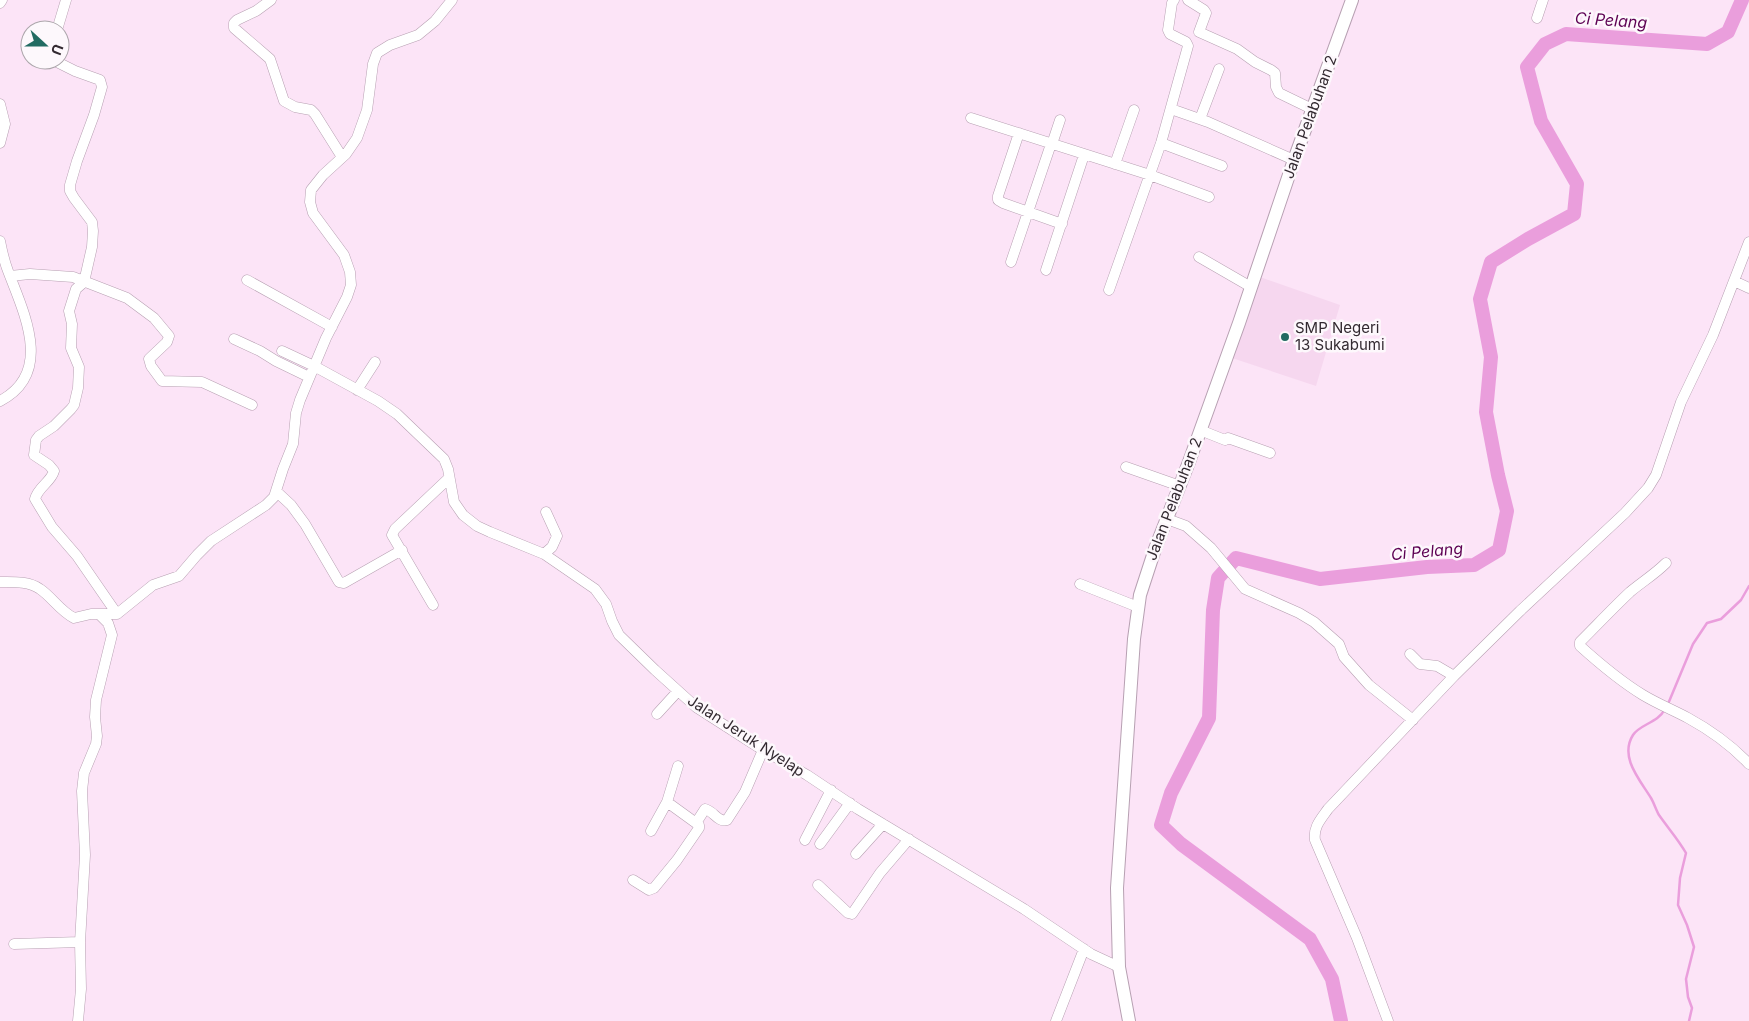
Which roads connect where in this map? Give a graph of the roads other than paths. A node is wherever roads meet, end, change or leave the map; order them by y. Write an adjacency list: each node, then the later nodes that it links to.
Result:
1 (66, 0): 9 (street)
2 (272, 0): 24 (street)
3 (452, 0): 24 (street)
4 (1174, 0): 13 (street)
5 (1188, 0): 14 (street)
6 (1352, 0): 14 (main road, Jalan Pelabuhan 2)
7 (1543, 0): 8 (street)
8 (1537, 18)
9 (60, 20)
10 (70, 68): 40 (street)
11 (1219, 69): 17 (street)
12 (0, 104): 20 (street)
13 (1172, 109): 17 (street); 21 (street)
14 (1312, 109): 25 (main road, Jalan Pelabuhan 2)
15 (1134, 110): 26 (street)
16 (971, 118): 19 (street)
17 (1200, 119): 25 (street)
18 (1060, 120): 22 (street)
19 (1019, 133): 22 (street); 30 (street)
20 (0, 143)
21 (1161, 143): 27 (street); 28 (street)
22 (1051, 144): 23 (street); 30 (street)
23 (1084, 155): 26 (street); 31 (street)
24 (342, 157): 44 (street)
25 (1294, 160): 41 (main road, Jalan Pelabuhan 2)
26 (1115, 164): 28 (street)
27 (1222, 166)
28 (1150, 175): 29 (street); 43 (street)
29 (1209, 198)
30 (1028, 212): 31 (street); 35 (street)
31 (1062, 224): 36 (street)
32 (0, 241): 37 (street)
33 (1749, 242): 39 (street)
34 (1199, 257): 41 (street)
35 (1011, 262)
36 (1046, 270)
37 (10, 276): 40 (street); 51 (street)
38 (247, 280): 44 (street)
39 (1734, 281): 42 (street); 71 (street)
40 (84, 282): 52 (street); 68 (street)
41 (1252, 287): 53 (main road, Jalan Pelabuhan 2)
42 (1749, 288)
43 (1109, 290)
44 (332, 327): 48 (street)
45 (234, 339): 49 (street)
46 (282, 351): 48 (street, Jalan Jeruk Nyelap)
47 (375, 362): 50 (street)
48 (314, 366): 49 (street); 50 (street, Jalan Jeruk Nyelap)
49 (309, 378): 58 (street)
50 (357, 390): 56 (street, Jalan Jeruk Nyelap)
51 (0, 401)
52 (252, 405)
53 (1200, 430): 54 (street); 57 (main road, Jalan Pelabuhan 2)
54 (1270, 453)
55 (1126, 466): 57 (street)
56 (450, 478): 61 (street); 62 (street, Jalan Jeruk Nyelap)
57 (1180, 486): 60 (main road, Jalan Pelabuhan 2)
58 (277, 492): 61 (street); 68 (street)
59 (546, 512): 62 (street)
60 (1167, 519): 67 (main road, Jalan Pelabuhan 2); 74 (street)
61 (402, 550): 66 (street)
62 (544, 554): 72 (street, Jalan Jeruk Nyelap)
63 (1666, 562): 76 (street)
64 (1, 582): 69 (street)
65 (1080, 584): 67 (street)
66 (433, 605)
67 (1138, 607): 93 (main road, Jalan Pelabuhan 2)
68 (117, 614): 69 (street)
69 (100, 615): 90 (street)
70 (1410, 654): 71 (street)
71 (1454, 676): 74 (street)
72 (678, 691): 73 (street); 75 (street, Jalan Jeruk Nyelap)
73 (657, 714)
74 (1413, 720): 97 (street)
75 (764, 750): 78 (street, Jalan Jeruk Nyelap); 81 (street)
76 (1749, 764)
77 (678, 766): 79 (street)
78 (831, 790): 80 (street, Jalan Jeruk Nyelap); 85 (street)
79 (667, 802): 81 (street); 83 (street)
80 (850, 803): 82 (street, Jalan Jeruk Nyelap); 86 (street)
81 (696, 823): 88 (street)
82 (883, 824): 84 (street, Jalan Jeruk Nyelap); 87 (street)
83 (651, 831)
84 (908, 839): 89 (street); 92 (street, Jalan Jeruk Nyelap)
85 (805, 840)
86 (820, 844)
87 (856, 854)
88 (633, 880)
89 (818, 885)
90 (80, 942): 91 (street); 94 (street)
91 (14, 944)
92 (1084, 949): 93 (street, Jalan Jeruk Nyelap); 95 (street)
93 (1119, 967): 96 (main road, Jalan Pelabuhan 2)
94 (78, 1021)
95 (1056, 1021)
96 (1129, 1021)
97 (1388, 1021)

